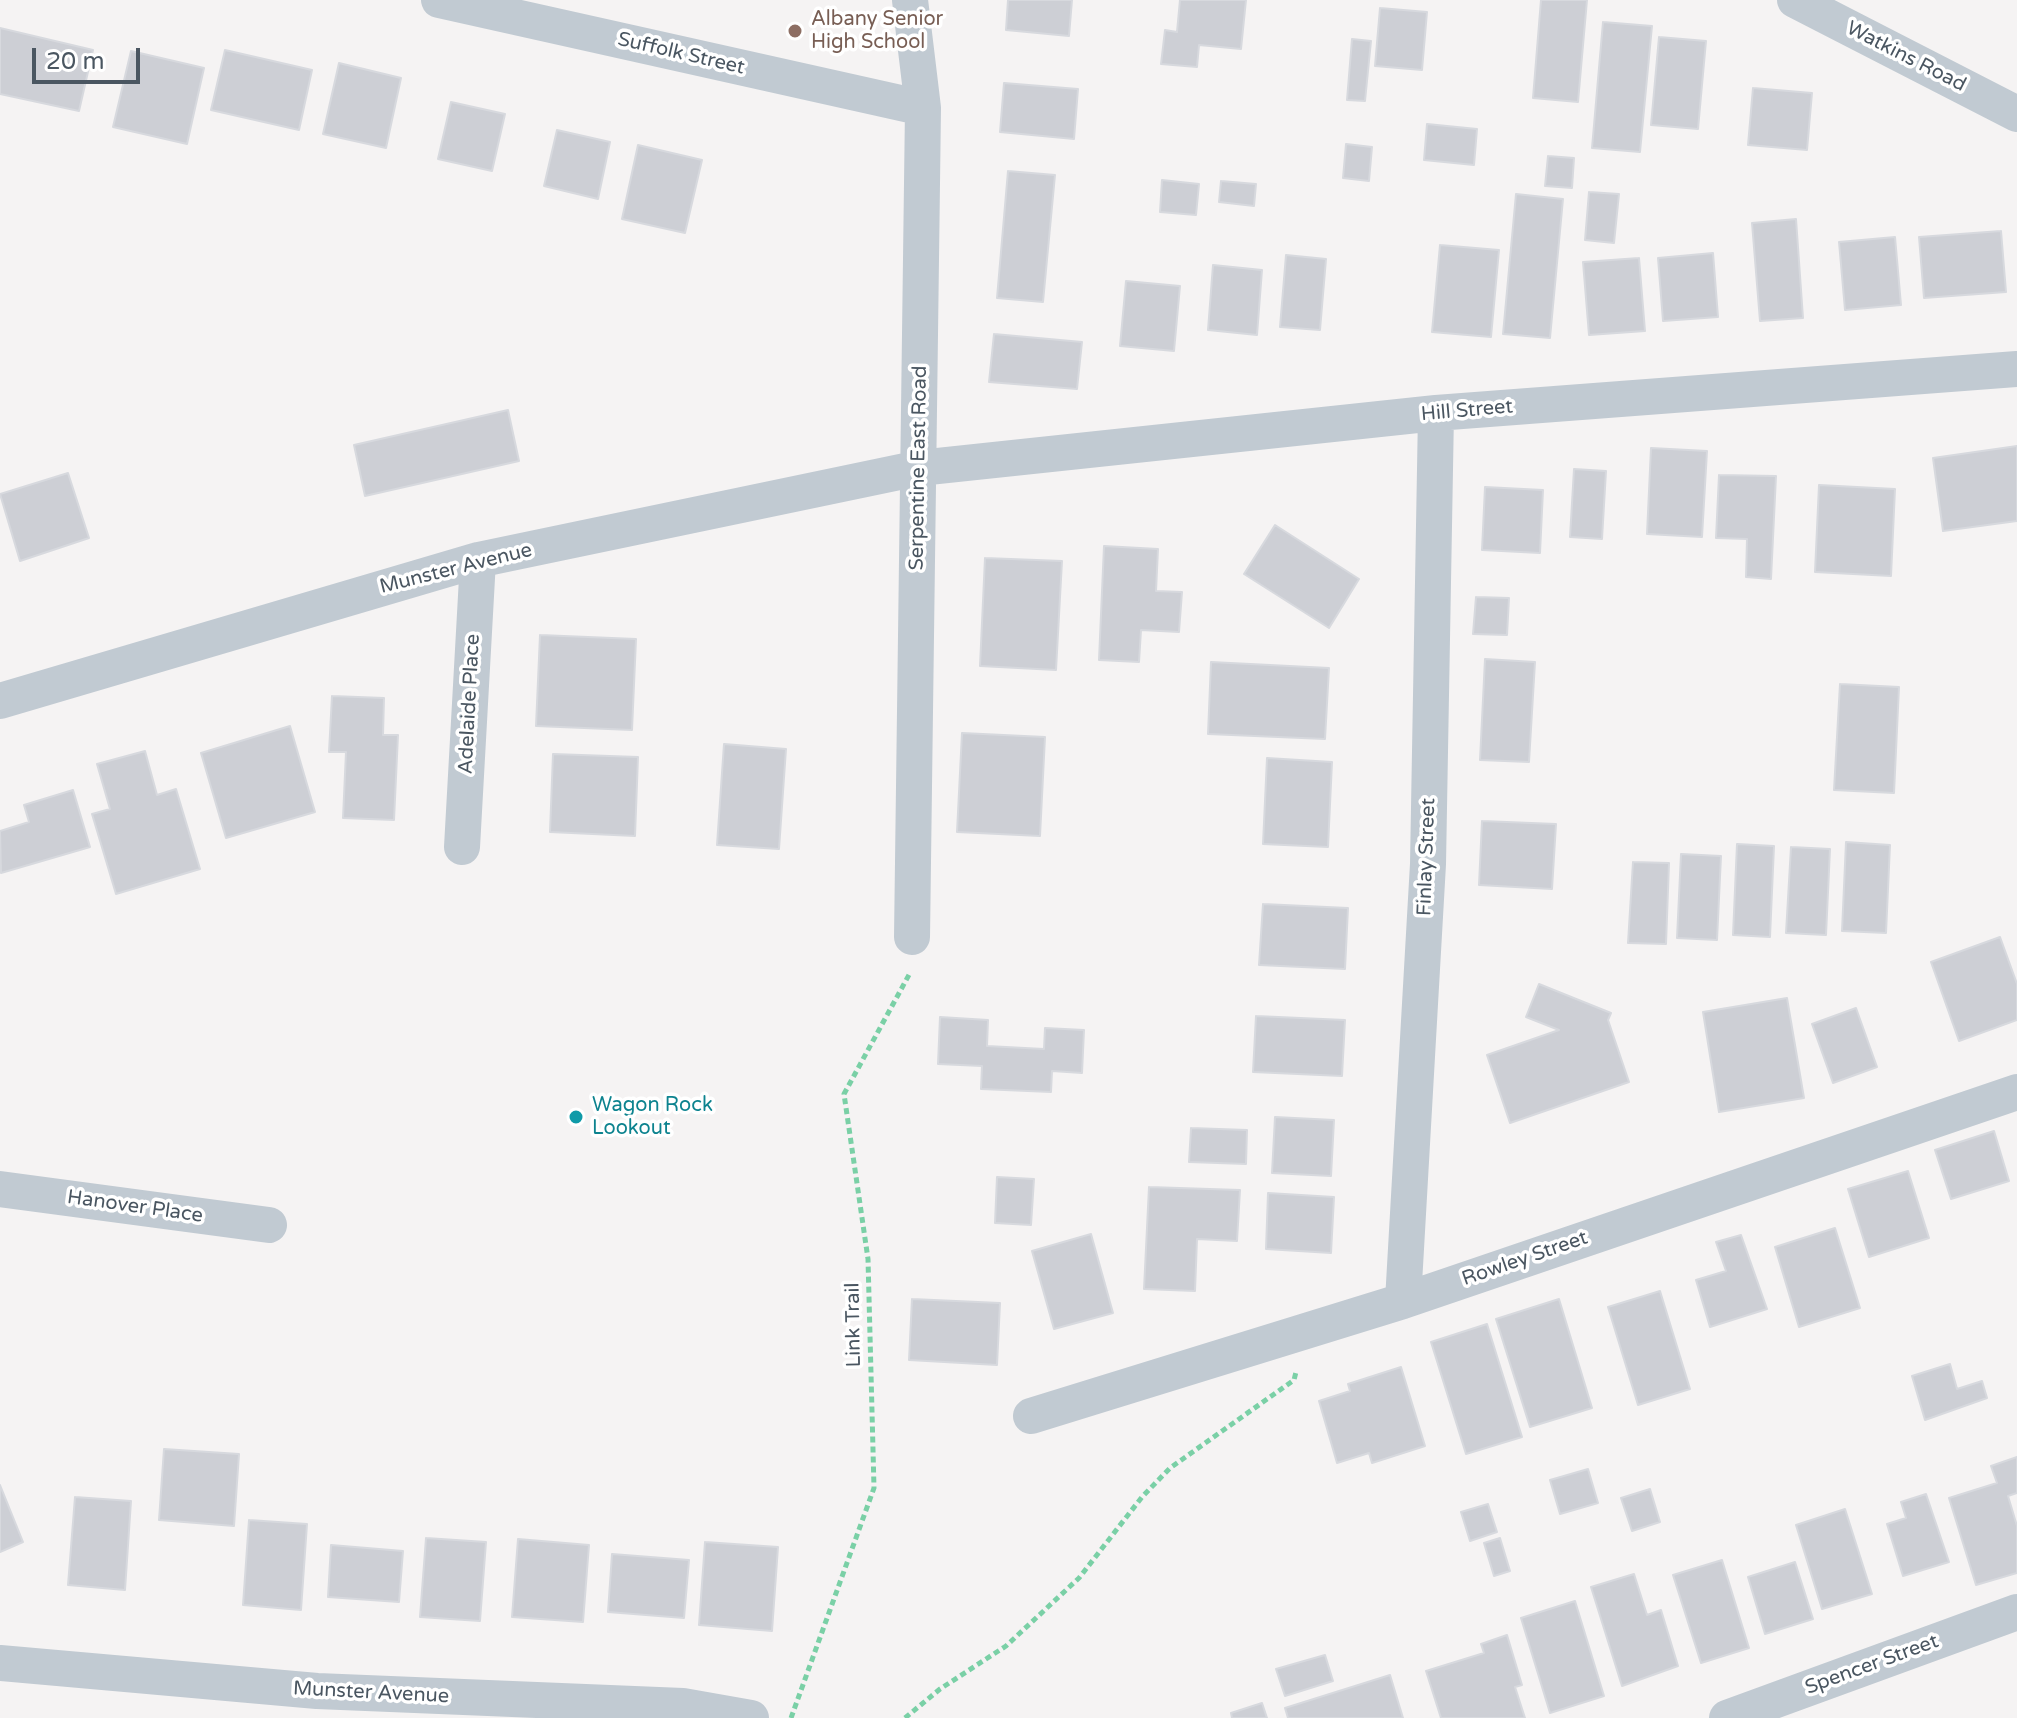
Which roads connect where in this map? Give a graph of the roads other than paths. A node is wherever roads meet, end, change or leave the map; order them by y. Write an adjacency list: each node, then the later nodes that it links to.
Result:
1 (439, 0): 4 (street, Suffolk Street)
2 (910, 0): 4 (street, Serpentine East Road)
3 (1795, 0): 5 (street, Watkins Road)
4 (923, 108): 8 (street, Serpentine East Road)
5 (2017, 114)
6 (2017, 369): 7 (street, Hill Street)
7 (1436, 413): 8 (street, Hill Street); 16 (street, Finlay Street)
8 (919, 468): 9 (street, Munster Avenue); 12 (street, Serpentine East Road)
9 (478, 560): 10 (street, Munster Avenue); 11 (street, Adelaide Place)
10 (0, 701)
11 (462, 847)
12 (912, 937)
13 (2017, 1092): 16 (street, Rowley Street)
14 (0, 1189): 15 (street, Hanover Place)
15 (269, 1225)
16 (1403, 1301): 17 (street, Rowley Street)
17 (1031, 1416)
18 (2017, 1612): 21 (street, Spencer Street)
19 (0, 1663): 20 (street, Munster Avenue)
20 (747, 1716)
21 (1727, 1718)

